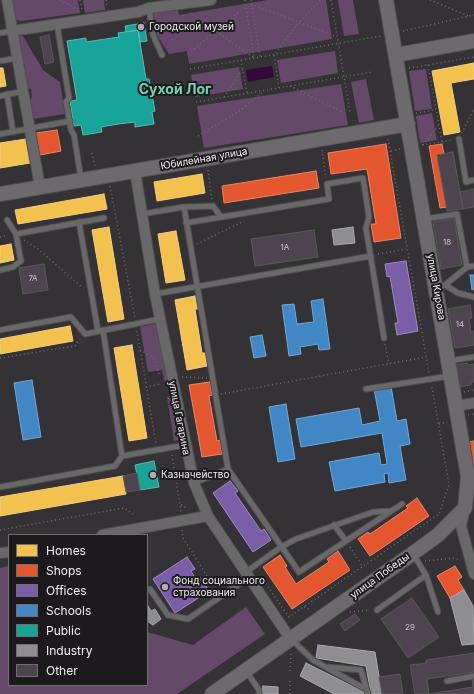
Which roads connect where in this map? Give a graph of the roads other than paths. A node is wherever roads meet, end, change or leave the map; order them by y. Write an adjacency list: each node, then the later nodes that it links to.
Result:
1 (7, 0): 7 (street)
2 (211, 0): 4 (street)
3 (386, 0): 11 (street, улица Кирова)
4 (184, 1): 5 (street)
5 (149, 8): 6 (street); 10 (lane)
6 (57, 24): 7 (street); 18 (lane)
7 (12, 31): 8 (lane); 12 (street)
8 (0, 33)
9 (474, 41): 11 (street)
10 (162, 55)
11 (396, 55): 17 (street, улица Кирова)
12 (18, 58): 13 (lane); 14 (street)
13 (0, 61)
14 (24, 91): 15 (lane); 19 (street)
15 (7, 94): 16 (lane); 20 (lane)
16 (0, 96)
17 (410, 119): 23 (street, Юбилейная улица); 32 (street, улица Кирова)
18 (70, 121): 19 (lane); 24 (lane)
19 (30, 129): 20 (lane); 26 (street)
20 (13, 132): 21 (lane)
21 (0, 134)
22 (459, 139): 25 (lane)
23 (135, 171): 24 (street, Юбилейная улица); 29 (street, улица Гагарина)
24 (82, 180): 26 (street, Юбилейная улица)
25 (474, 180)
26 (40, 187): 27 (street, Юбилейная улица)
27 (0, 194)
28 (184, 207): 29 (lane); 30 (lane); 35 (lane)
29 (142, 214): 43 (street, улица Гагарина)
30 (221, 217): 35 (lane); 37 (lane)
31 (104, 218): 34 (lane)
32 (424, 219): 39 (lane); 41 (street, улица Кирова)
33 (7, 220): 36 (lane)
34 (79, 222): 36 (lane); 47 (lane)
35 (186, 223): 42 (lane)
36 (16, 234): 40 (lane)
37 (371, 256): 42 (lane); 48 (lane)
38 (474, 266): 39 (lane)
39 (466, 267): 41 (lane)
40 (0, 270)
41 (440, 286): 44 (lane); 50 (street, улица Кирова)
42 (197, 287): 43 (lane); 57 (lane)
43 (155, 294): 45 (street, улица Гагарина)
44 (474, 297)
45 (160, 319): 47 (lane); 55 (street, улица Гагарина)
46 (0, 330): 47 (lane)
47 (100, 331): 56 (lane)
48 (384, 338)
49 (474, 357): 50 (lane)
50 (448, 361): 51 (street, улица Кирова)
51 (451, 376): 52 (lane); 53 (street, улица Кирова)
52 (366, 389)
53 (457, 399): 54 (street); 61 (street, улица Кирова)
54 (474, 403)
55 (185, 445): 56 (lane); 58 (street, улица Гагарина)
56 (122, 456): 59 (lane)
57 (228, 469): 58 (lane); 67 (lane)
58 (194, 483): 63 (street, улица Гагарина)
59 (0, 487)
60 (402, 504): 62 (lane)
61 (468, 507): 68 (street, улица Победы); 69 (street, улица Кирова)
62 (392, 511): 64 (lane); 66 (lane)
63 (208, 516): 65 (street); 70 (street, улица Гагарина)
64 (334, 525): 66 (lane); 67 (lane)
65 (108, 534)
66 (346, 541): 67 (lane)
67 (281, 547): 70 (lane)
68 (415, 558): 72 (lane); 76 (street, улица Победы)
69 (473, 563): 71 (street, улица Кирова)
70 (250, 572): 73 (lane); 76 (street, улица Гагарина)
71 (474, 574)
72 (426, 575): 74 (lane); 75 (lane)
73 (150, 589)
74 (377, 610)
75 (438, 612)
76 (291, 644): 77 (lane); 78 (street, улица Победы)
77 (324, 667): 81 (lane); 81 (lane)
78 (246, 671): 82 (street, улица Победы); 83 (lane)
79 (474, 676): 80 (lane)
80 (447, 681)
81 (368, 692)
82 (216, 693)
83 (259, 694)

